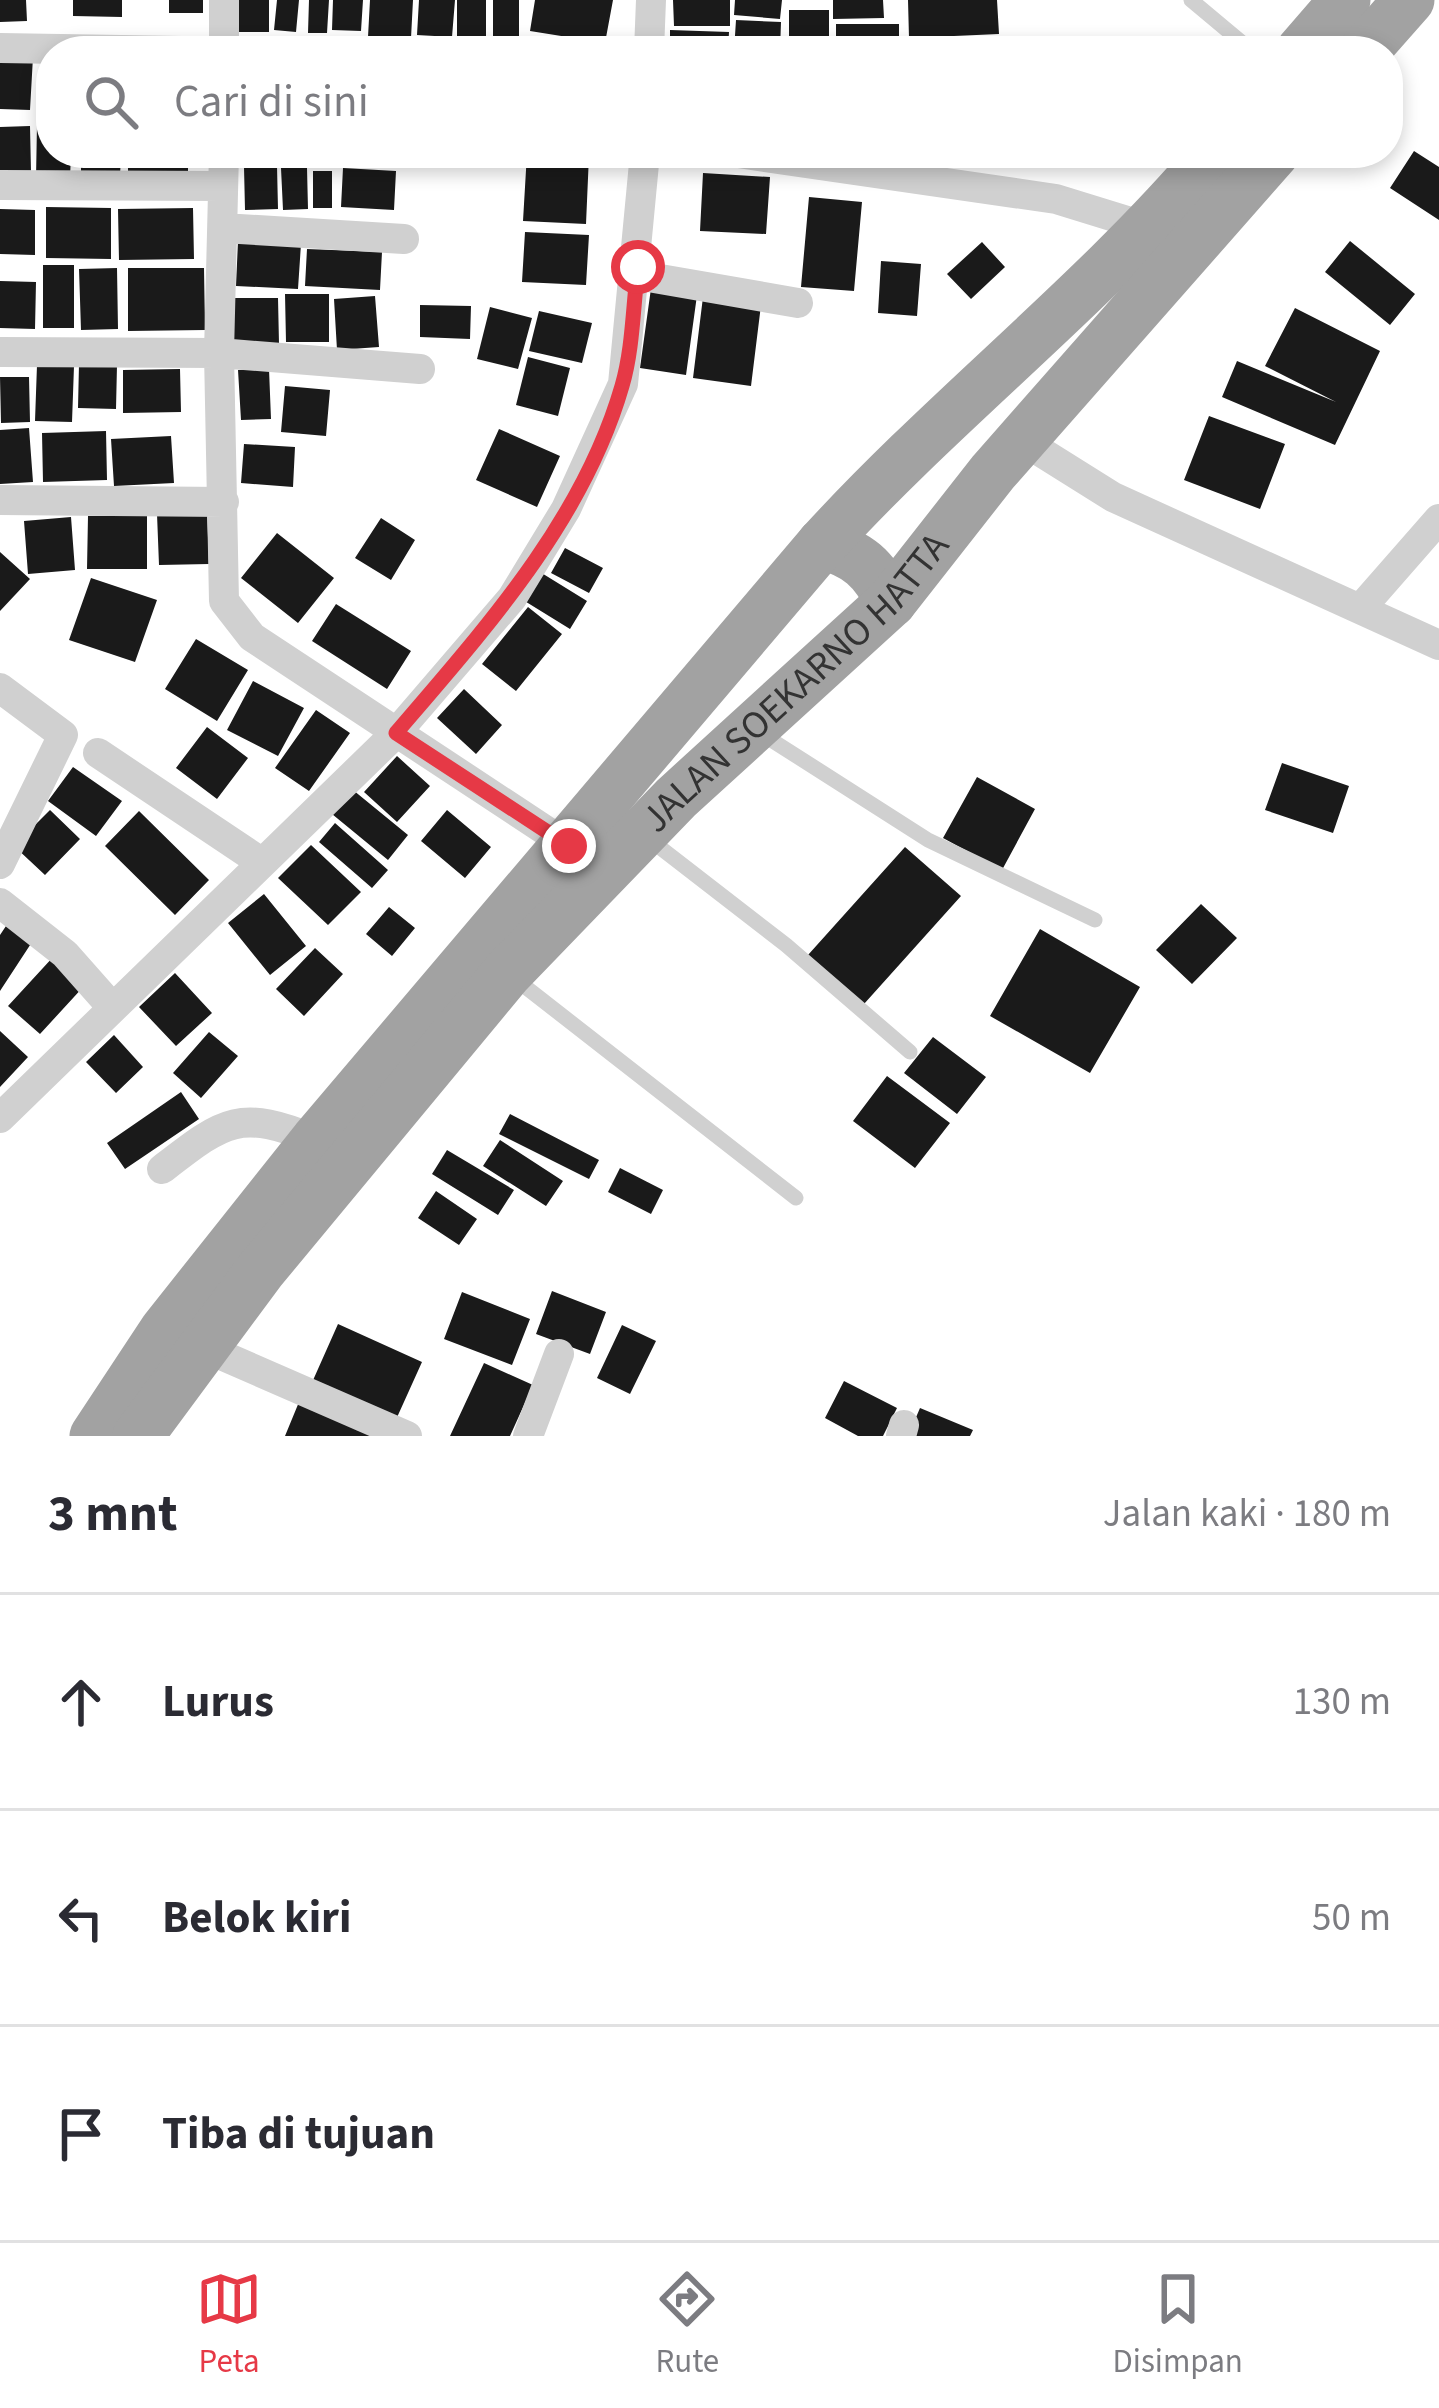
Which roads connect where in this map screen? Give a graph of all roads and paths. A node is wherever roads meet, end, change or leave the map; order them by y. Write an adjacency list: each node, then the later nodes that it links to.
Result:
1 (224, 0): 6 (street)
2 (651, 0): 7 (street)
3 (1191, 0): 8 (lane)
4 (1345, 0): 9 (highway)
5 (1408, 0): 10 (highway)
6 (224, 36)
7 (650, 36)
8 (1234, 36)
9 (1314, 36)
10 (1377, 36)
11 (0, 48): 12 (street)
12 (36, 49)
13 (224, 168): 19 (street)
14 (644, 168): 23 (street)
15 (840, 168): 21 (street)
16 (1202, 168): 21 (highway, JALAN SOEKARNO HATTA)
17 (1261, 168): 28 (highway, JALAN SOEKARNO HATTA)
18 (0, 185): 19 (street)
19 (223, 186): 20 (street)
20 (223, 228): 22 (street); 26 (street)
21 (1150, 228): 29 (highway, JALAN SOEKARNO HATTA)
22 (404, 239)
23 (637, 275): 24 (street); 40 (street)
24 (798, 303)
25 (0, 352): 26 (street)
26 (219, 353): 27 (street); 31 (street)
27 (420, 369)
28 (1022, 440): 33 (highway, JALAN SOEKARNO HATTA); 36 (street)
29 (870, 491): 33 (highway); 34 (highway, JALAN SOEKARNO HATTA)
30 (0, 500): 31 (street)
31 (224, 502): 40 (street)
32 (1439, 519): 36 (street)
33 (940, 535): 35 (highway, JALAN SOEKARNO HATTA)
34 (822, 544): 35 (highway); 43 (highway, JALAN SOEKARNO HATTA)
35 (890, 602): 39 (highway, JALAN SOEKARNO HATTA)
36 (1361, 608): 37 (street)
37 (1439, 645)
38 (0, 688): 45 (street)
39 (754, 729): 42 (highway, JALAN SOEKARNO HATTA); 47 (lane)
40 (396, 733): 43 (street); 44 (street)
41 (98, 753): 44 (street)
42 (642, 833): 48 (highway, JALAN SOEKARNO HATTA); 50 (lane)
43 (569, 846): 52 (highway, JALAN SOEKARNO HATTA)
44 (261, 862): 49 (street)
45 (0, 864)
46 (0, 903): 49 (street)
47 (1095, 920)
48 (507, 973): 54 (lane); 55 (highway, JALAN SOEKARNO HATTA)
49 (111, 1006): 51 (street)
50 (910, 1052)
51 (0, 1118)
52 (316, 1139): 53 (street); 58 (highway, JALAN SOEKARNO HATTA)
53 (162, 1169)
54 (796, 1198)
55 (205, 1348): 57 (street); 59 (highway, JALAN SOEKARNO HATTA)
56 (559, 1354): 60 (street)
57 (402, 1435)
58 (95, 1436)
59 (137, 1436)
60 (528, 1436)

